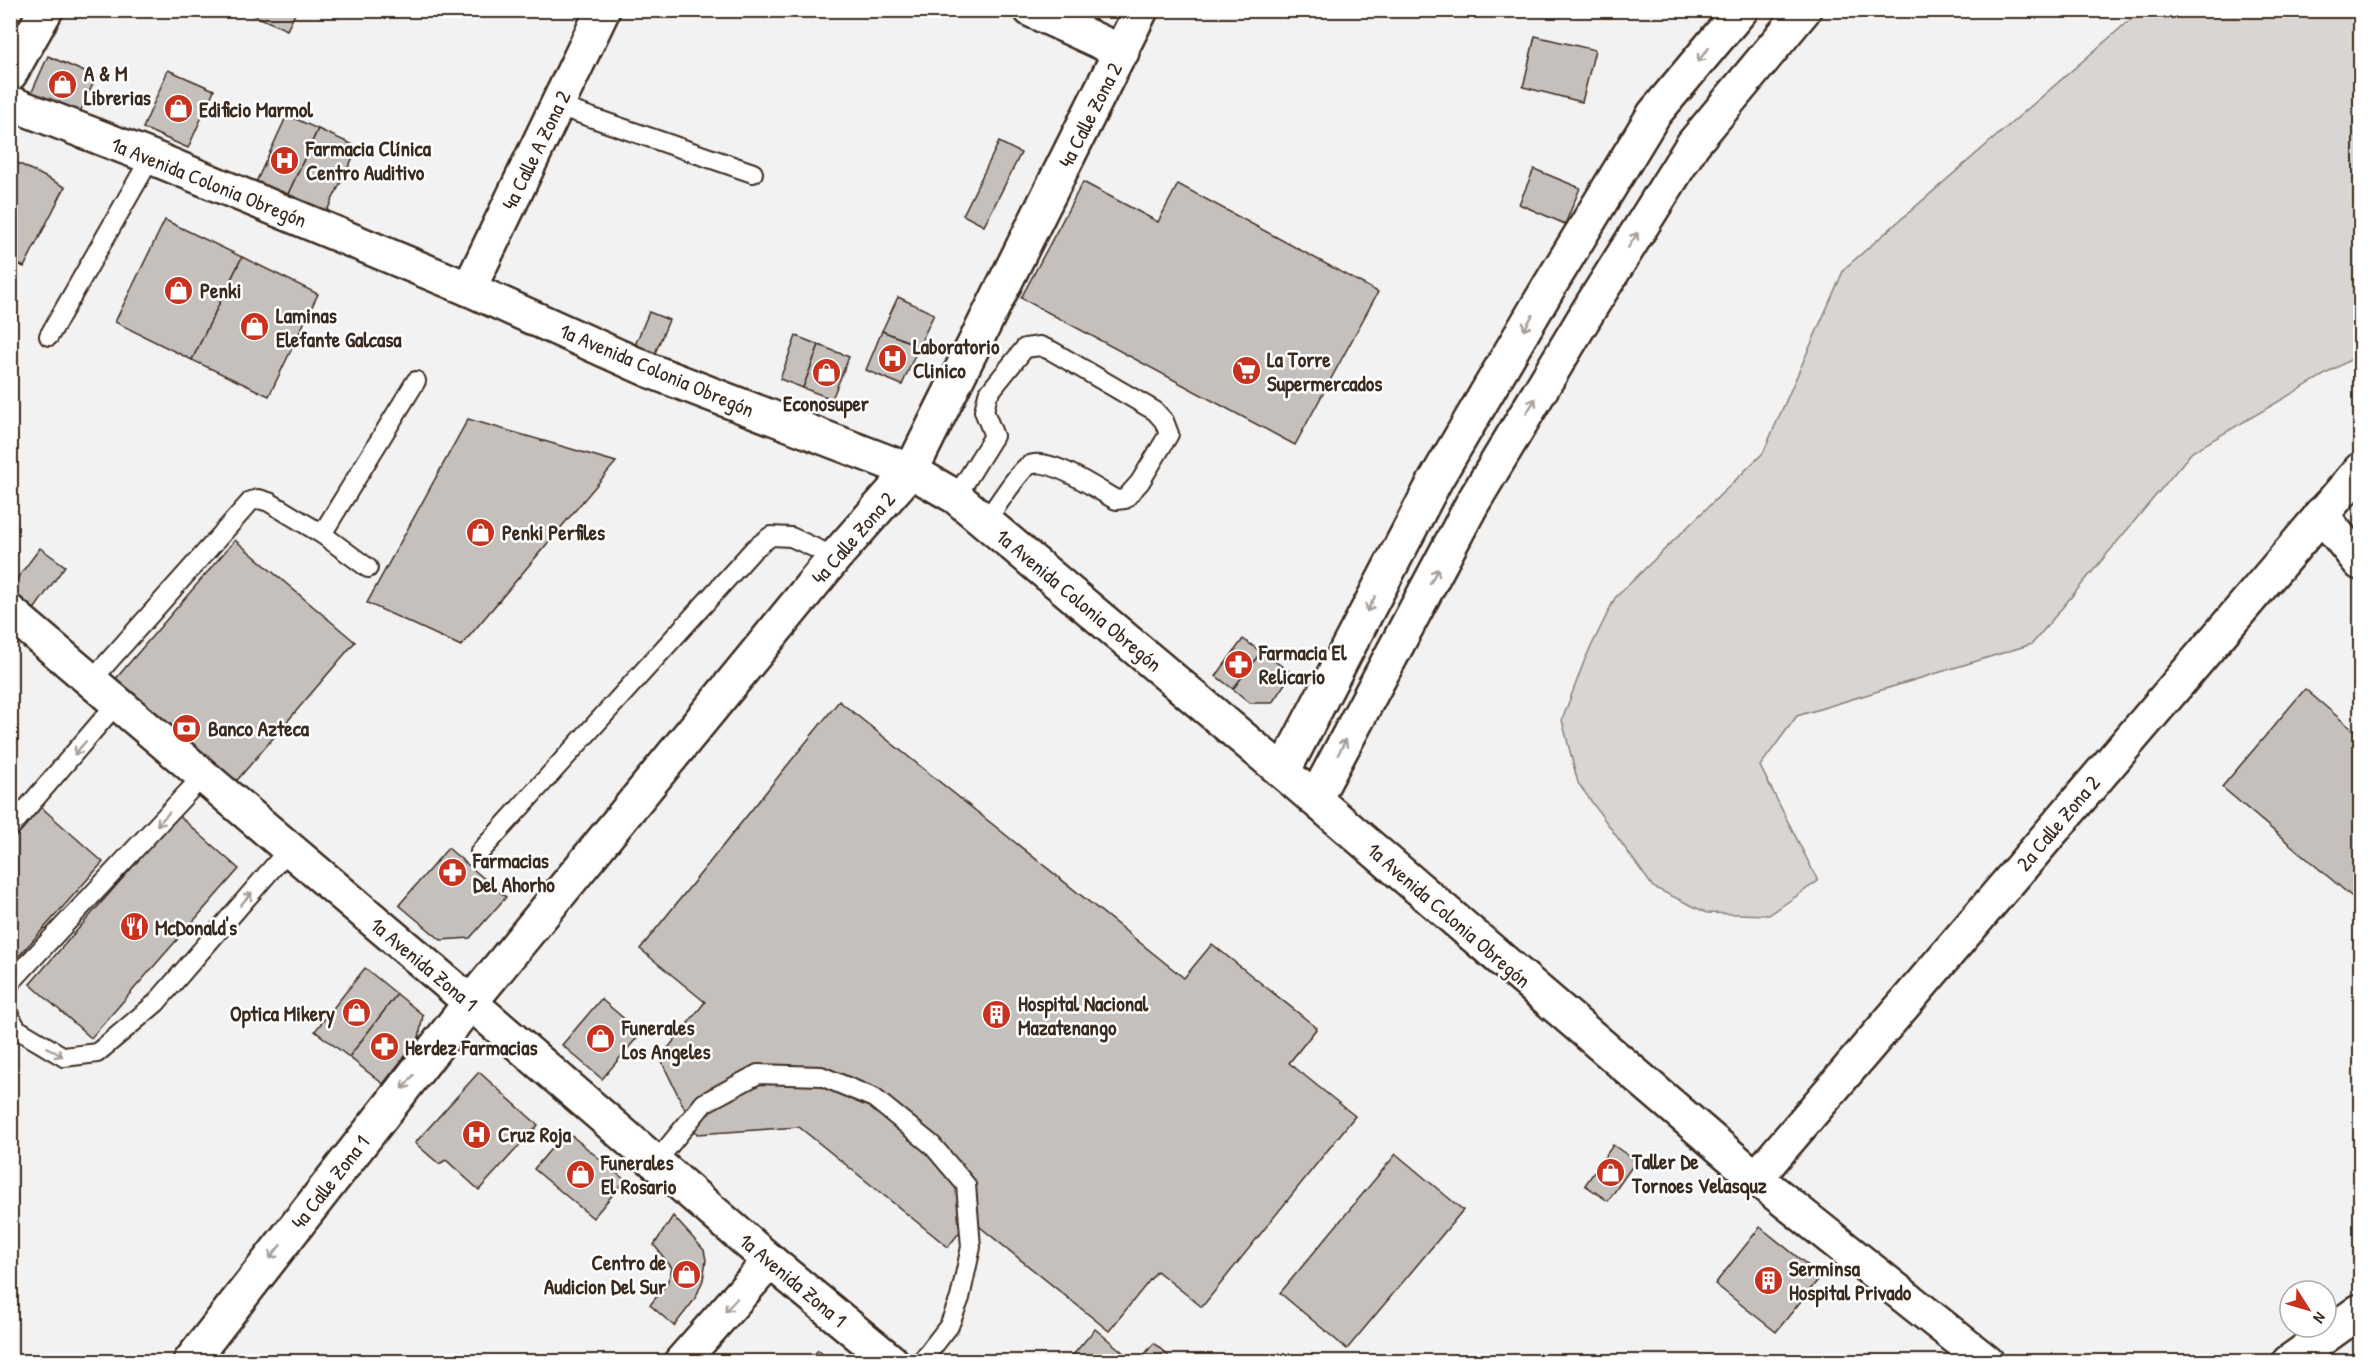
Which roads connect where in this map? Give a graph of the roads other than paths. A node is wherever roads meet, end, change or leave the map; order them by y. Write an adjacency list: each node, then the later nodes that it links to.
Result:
1 (46, 10): 9 (street)
2 (603, 10): 11 (street, 4a Calle A Zona 2)
3 (1031, 10): 8 (street)
4 (1141, 10): 8 (street, 4a Calle Zona 2)
5 (1804, 10): 7 (street)
6 (1739, 12): 7 (street); 14 (street, one-way to 14)
7 (1779, 42): 16 (street, one-way to 7)
8 (1122, 52): 20 (street, 4a Calle Zona 2)
9 (10, 74)
10 (10, 103): 12 (street, 1a Avenida Colonia Obregón)
11 (558, 106): 13 (lane); 15 (street, 4a Calle A Zona 2)
12 (151, 157): 15 (street, 1a Avenida Colonia Obregón); 17 (lane)
13 (753, 173)
14 (1550, 285): 16 (street); 21 (street, one-way to 21)
15 (469, 289): 20 (street, 1a Avenida Colonia Obregón)
16 (1590, 308): 23 (street, one-way to 16)
17 (49, 336)
18 (416, 381): 26 (lane)
19 (2361, 470): 24 (street, 2a Calle Zona 2)
20 (911, 471): 22 (street, 1a Avenida Colonia Obregón); 27 (street, 4a Calle Zona 2)
21 (1436, 481): 23 (street); 33 (street, one-way to 33)
22 (956, 497): 25 (street, 1a Avenida Colonia Obregón); 25 (lane)
23 (1472, 504): 35 (street, one-way to 23)
24 (2321, 514): 28 (street); 43 (street, 2a Calle Zona 2)
25 (986, 521): 33 (street, 1a Avenida Colonia Obregón)
26 (322, 534): 29 (lane); 31 (lane)
27 (836, 557): 38 (lane); 40 (street, 4a Calle Zona 2)
28 (2361, 563)
29 (368, 568)
30 (10, 612): 31 (street, 1a Avenida Zona 1)
31 (91, 681): 32 (street, 1a Avenida Zona 1)
32 (117, 703): 34 (street, 1a Avenida Zona 1); 36 (lane, one-way to 36)
33 (1283, 772): 35 (street, 1a Avenida Colonia Obregón)
34 (203, 776): 37 (street, 1a Avenida Zona 1); 39 (lane, one-way to 39)
35 (1314, 799): 43 (street, 1a Avenida Colonia Obregón)
36 (10, 828)
37 (289, 849): 40 (street, 1a Avenida Zona 1); 41 (lane, one-way to 37)
38 (480, 852)
39 (10, 983)
40 (470, 1003): 42 (street, 1a Avenida Zona 1); 46 (street, 4a Calle Zona 1, one-way to 46)
41 (10, 1017)
42 (655, 1163): 44 (street, 1a Avenida Zona 1); 49 (lane)
43 (1756, 1178): 50 (street, 1a Avenida Colonia Obregón)
44 (770, 1261): 47 (street, one-way to 47); 48 (street, 1a Avenida Zona 1)
45 (2361, 1311): 51 (street)
46 (190, 1362)
47 (681, 1362)
48 (892, 1362)
49 (921, 1362)
50 (1987, 1362)
51 (2289, 1362)

